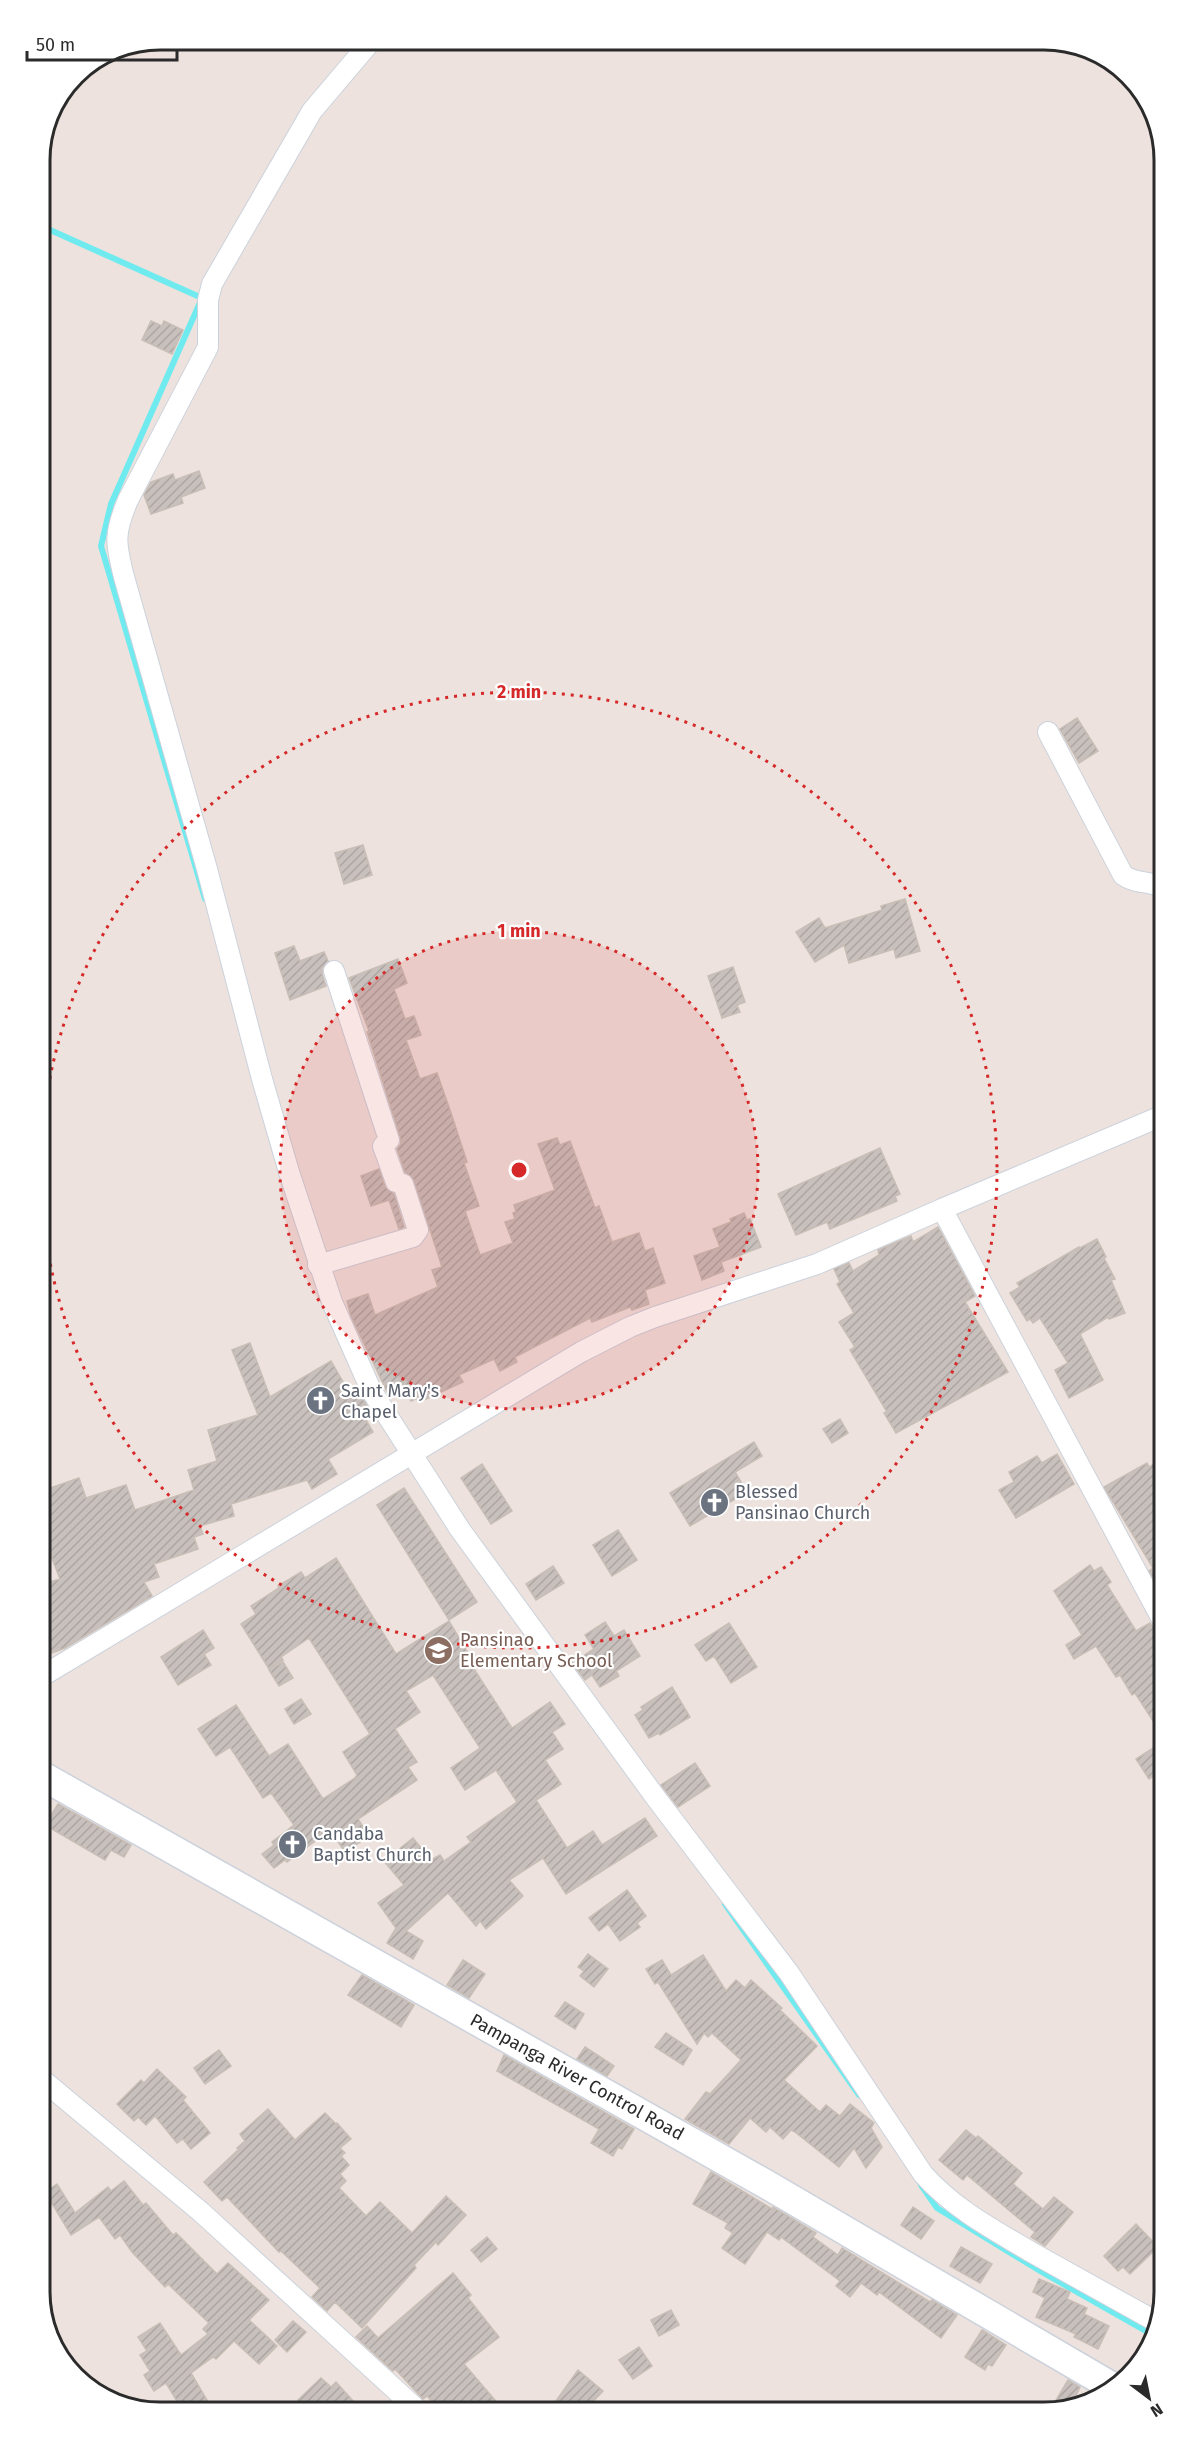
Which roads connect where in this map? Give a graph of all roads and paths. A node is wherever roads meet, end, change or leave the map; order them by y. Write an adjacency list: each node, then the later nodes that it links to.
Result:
1 (364, 50): 7 (street)
2 (1047, 732): 3 (street)
3 (1154, 884)
4 (334, 971): 7 (street)
5 (1154, 1119): 6 (street)
6 (942, 1209): 8 (street); 9 (street)
7 (318, 1265): 8 (street)
8 (412, 1454): 10 (street); 13 (street)
9 (1154, 1599)
10 (50, 1671)
11 (50, 1780): 14 (main road, Pampanga River Control Road)
12 (50, 2086): 15 (street)
13 (1150, 2318)
14 (1106, 2382)
15 (409, 2402)

